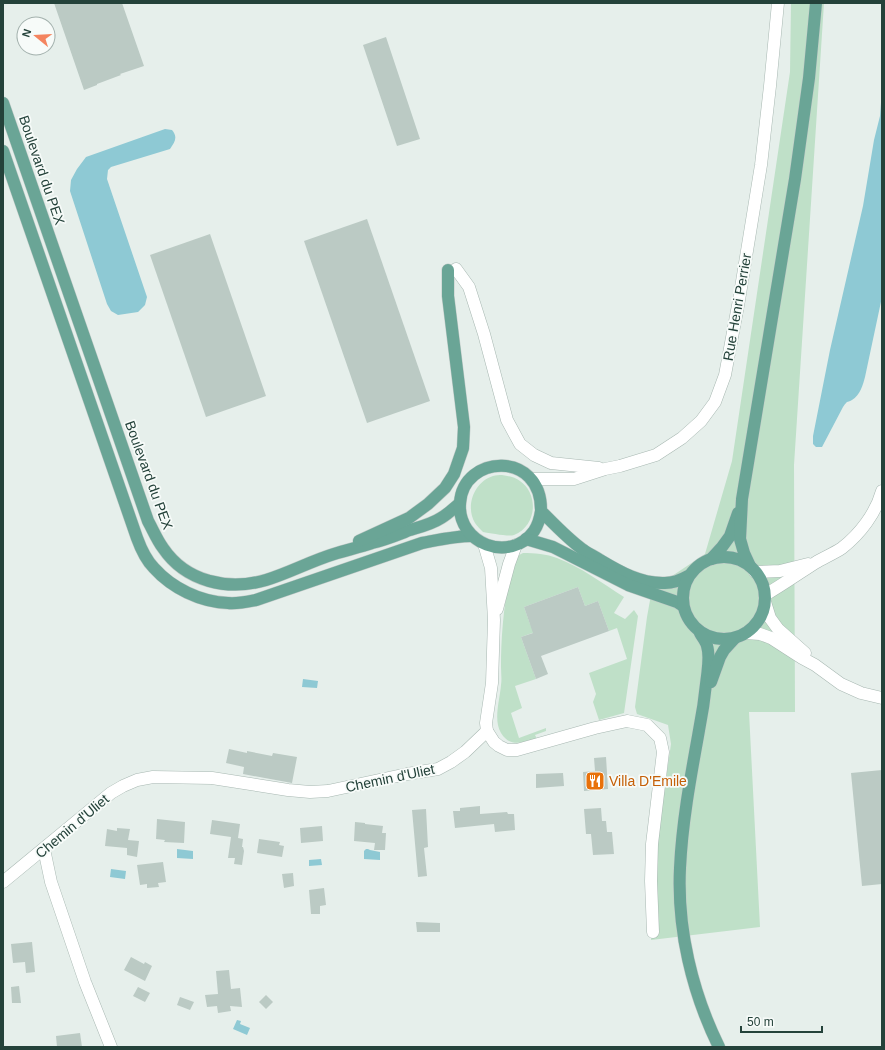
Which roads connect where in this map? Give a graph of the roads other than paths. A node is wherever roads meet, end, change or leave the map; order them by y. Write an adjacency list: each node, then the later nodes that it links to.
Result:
1 (773, 3): 4 (street)
2 (778, 3): 4 (street, Rue Henri Perrier)
3 (816, 3): 11 (main road)
4 (775, 32): 8 (street, Rue Henri Perrier)
5 (3, 103): 17 (main road, Boulevard du PEX)
6 (3, 152): 14 (main road)
7 (452, 270): 8 (street); 17 (main road)
8 (605, 469): 9 (street, Rue Henri Perrier)
9 (531, 479): 12 (main road); 13 (main road)
10 (882, 490): 19 (street)
11 (742, 499): 18 (main road); 20 (main road)
12 (460, 503): 14 (main road); 17 (main road, Boulevard du PEX)
13 (542, 511): 15 (main road); 21 (main road)
14 (472, 536): 16 (main road)
15 (521, 542): 16 (main road); 23 (main road); 24 (street)
16 (484, 544): 24 (street)
17 (332, 554)
18 (711, 559): 20 (main road); 21 (main road)
19 (815, 563): 20 (street); 22 (street)
20 (752, 569): 22 (main road)
21 (688, 576): 23 (main road)
22 (765, 598): 26 (main road); 27 (street)
23 (683, 606): 25 (main road)
24 (494, 620): 30 (street)
25 (700, 633): 26 (main road); 29 (main road)
26 (741, 636): 27 (street); 29 (main road)
27 (815, 664): 28 (street)
28 (882, 698)
29 (704, 700): 35 (main road)
30 (487, 732): 31 (street, Chemin d'Uliet); 33 (street)
31 (44, 849): 32 (street, Chemin d'Uliet); 34 (street)
32 (3, 882)
33 (653, 932)
34 (110, 1047)
35 (719, 1047)

